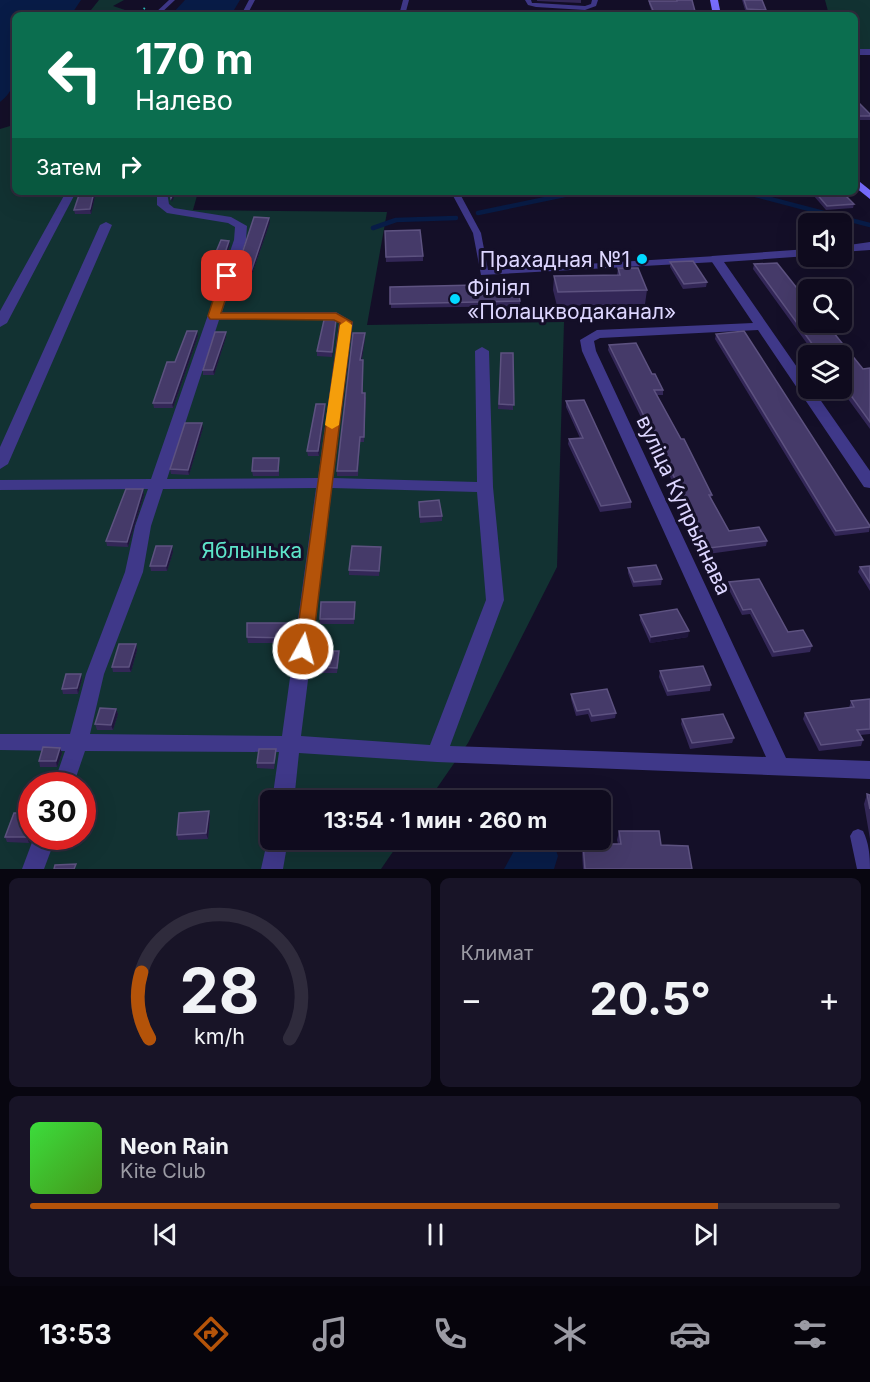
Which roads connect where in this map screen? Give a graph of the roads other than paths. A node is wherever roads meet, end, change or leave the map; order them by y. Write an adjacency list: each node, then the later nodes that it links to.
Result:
1 (172, 0): 5 (lane)
2 (528, 0): 4 (lane)
3 (595, 0): 4 (lane)
4 (585, 8): 6 (lane)
5 (159, 12)
6 (585, 12)
7 (858, 184): 11 (street)
8 (69, 195): 18 (street)
9 (162, 195): 17 (street)
10 (457, 195): 16 (lane)
11 (870, 196)
12 (106, 225): 21 (street)
13 (870, 246): 14 (street)
14 (852, 248)
15 (798, 253): 16 (street)
16 (716, 259): 19 (street)
17 (214, 316): 22 (street); 25 (street)
18 (0, 323)
19 (764, 326): 23 (street); 31 (street, вуліца Купрыянава)
20 (482, 351): 26 (street)
21 (0, 464)
22 (324, 483): 25 (street); 26 (street); 29 (street)
23 (870, 483)
24 (0, 485): 25 (street)
25 (157, 486): 28 (street)
26 (484, 487): 30 (street)
27 (0, 742): 28 (street)
28 (78, 742): 29 (street); 33 (street)
29 (291, 744): 30 (street); 34 (street)
30 (437, 754): 31 (street)
31 (780, 766): 32 (street)
32 (870, 770)
33 (68, 772)
34 (285, 790)
35 (858, 836): 40 (lane)
36 (40, 850): 38 (street)
37 (275, 850): 39 (street)
38 (33, 869)
39 (272, 869)
40 (864, 869)

